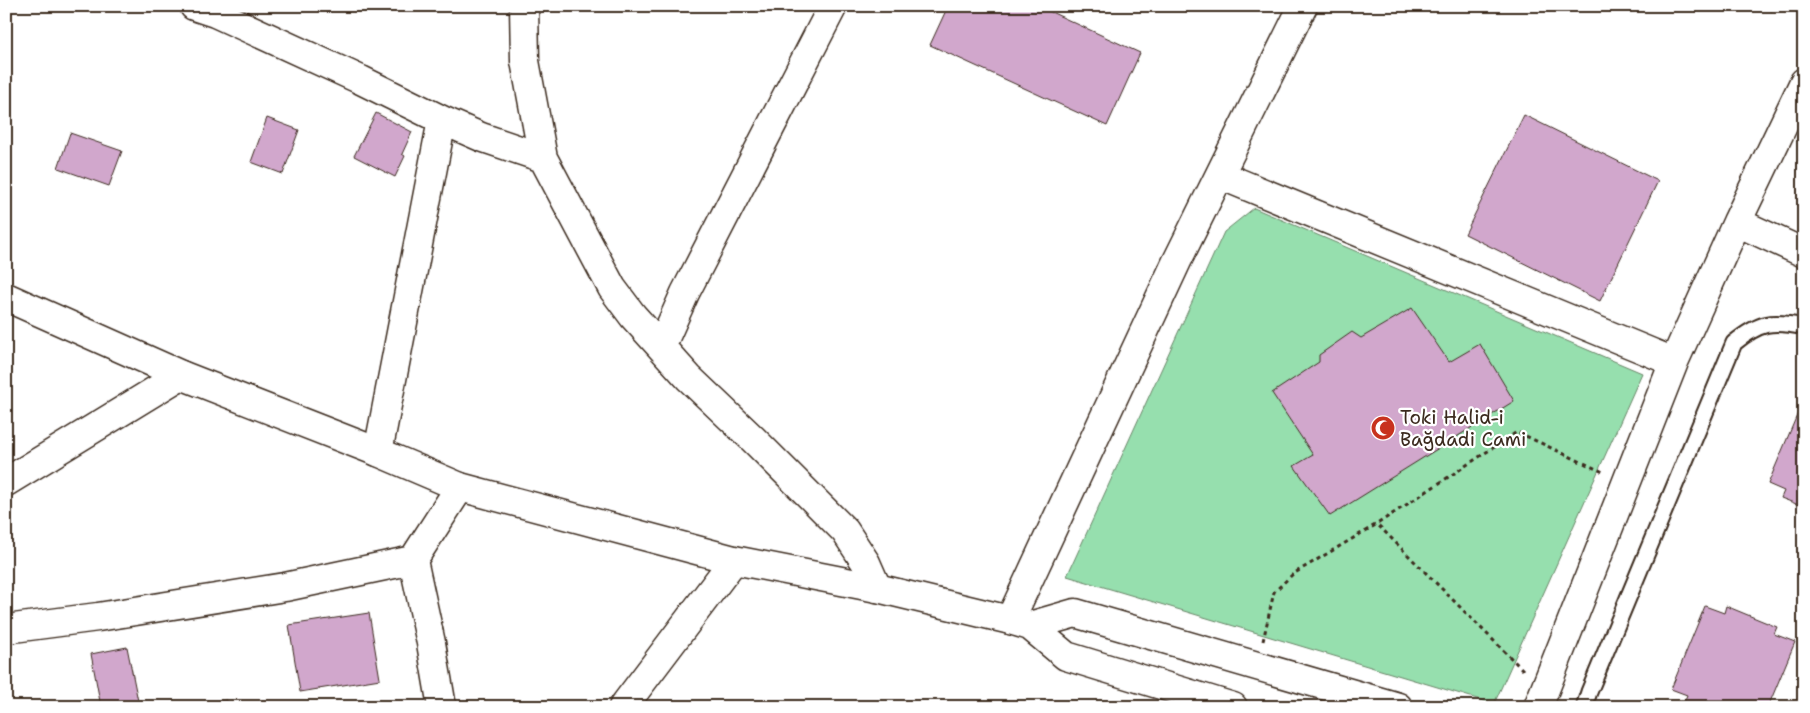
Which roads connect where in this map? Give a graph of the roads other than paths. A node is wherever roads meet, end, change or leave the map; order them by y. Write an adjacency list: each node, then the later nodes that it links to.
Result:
1 (194, 6): 6 (street)
2 (524, 6): 7 (street)
3 (833, 6): 13 (street)
4 (1303, 6): 8 (street)
5 (1804, 82): 9 (street)
6 (442, 120): 7 (street); 16 (street)
7 (543, 158): 13 (street)
8 (1220, 174): 14 (street); 22 (street)
9 (1737, 222): 10 (street); 14 (street)
10 (1804, 253)
11 (6, 297): 15 (street)
12 (1804, 327): 29 (lane)
13 (661, 347): 21 (street)
14 (1674, 362): 24 (street)
15 (181, 375): 16 (street); 17 (street)
16 (378, 452): 18 (street)
17 (6, 482)
18 (460, 486): 19 (street); 20 (street)
19 (413, 560): 23 (street); 25 (street)
20 (734, 560): 21 (street); 26 (street)
21 (877, 588): 22 (street)
22 (1020, 623): 27 (street); 28 (street)
23 (6, 629)
24 (1541, 699)
25 (442, 707)
26 (623, 707)
27 (1233, 707)
28 (1398, 707)
29 (1584, 707)

